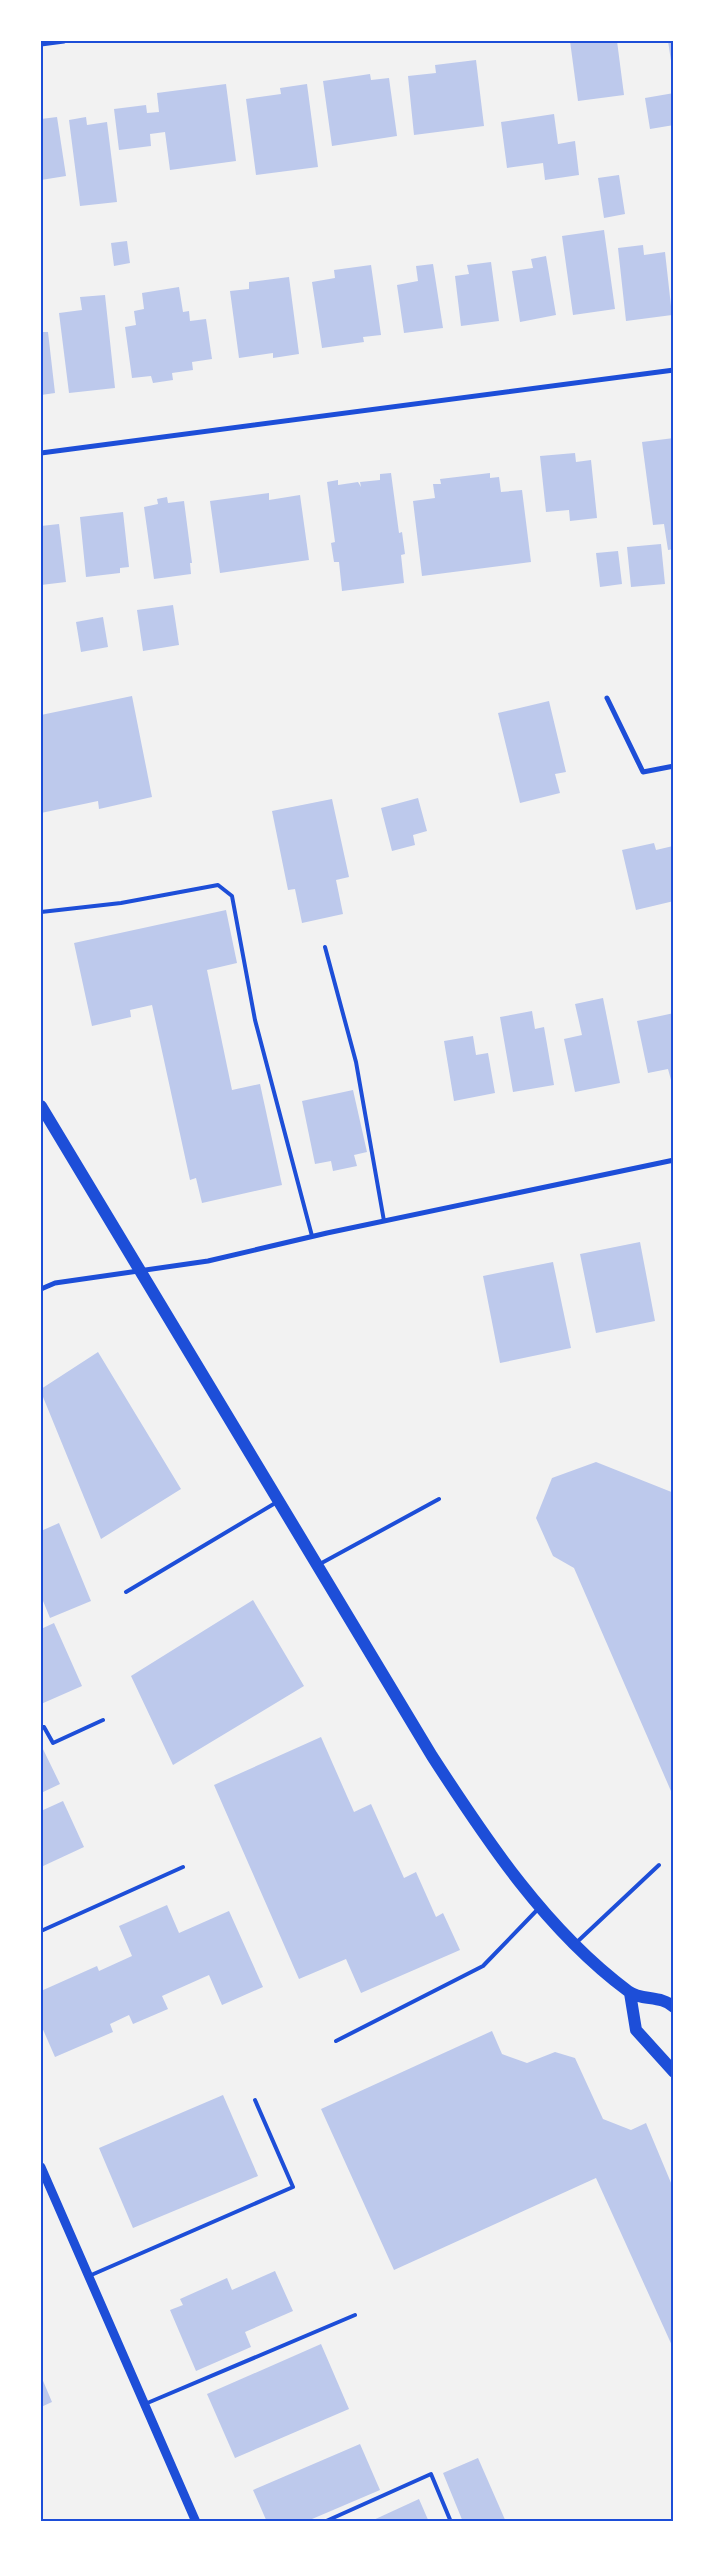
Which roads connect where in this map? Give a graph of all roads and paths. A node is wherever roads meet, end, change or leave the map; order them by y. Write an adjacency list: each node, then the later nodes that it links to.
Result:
1 (64, 41): 2 (street)
2 (41, 44)
3 (674, 370): 4 (street)
4 (41, 453)
5 (607, 698): 6 (street)
6 (674, 766)
7 (41, 912): 12 (lane)
8 (324, 947): 11 (lane)
9 (41, 1106): 13 (main road)
10 (674, 1160): 11 (street)
11 (384, 1220): 12 (street)
12 (312, 1236): 13 (street)
13 (141, 1270): 14 (street); 16 (main road)
14 (41, 1289)
15 (439, 1499): 17 (lane)
16 (280, 1500): 17 (main road); 18 (lane)
17 (318, 1565): 23 (main road)
18 (126, 1592)
19 (103, 1720): 20 (lane)
20 (41, 1728)
21 (659, 1865): 25 (lane)
22 (183, 1868): 24 (lane)
23 (541, 1907): 25 (main road); 28 (lane)
24 (41, 1931)
25 (575, 1944): 26 (main road)
26 (630, 1993): 27 (main road); 29 (main road)
27 (674, 2007)
28 (336, 2041)
29 (674, 2072)
30 (255, 2100): 32 (lane)
31 (41, 2167): 32 (street)
32 (89, 2276): 34 (street)
33 (356, 2315): 34 (lane)
34 (145, 2404): 35 (street)
35 (196, 2522)
36 (324, 2522): 37 (lane)
37 (451, 2522)

